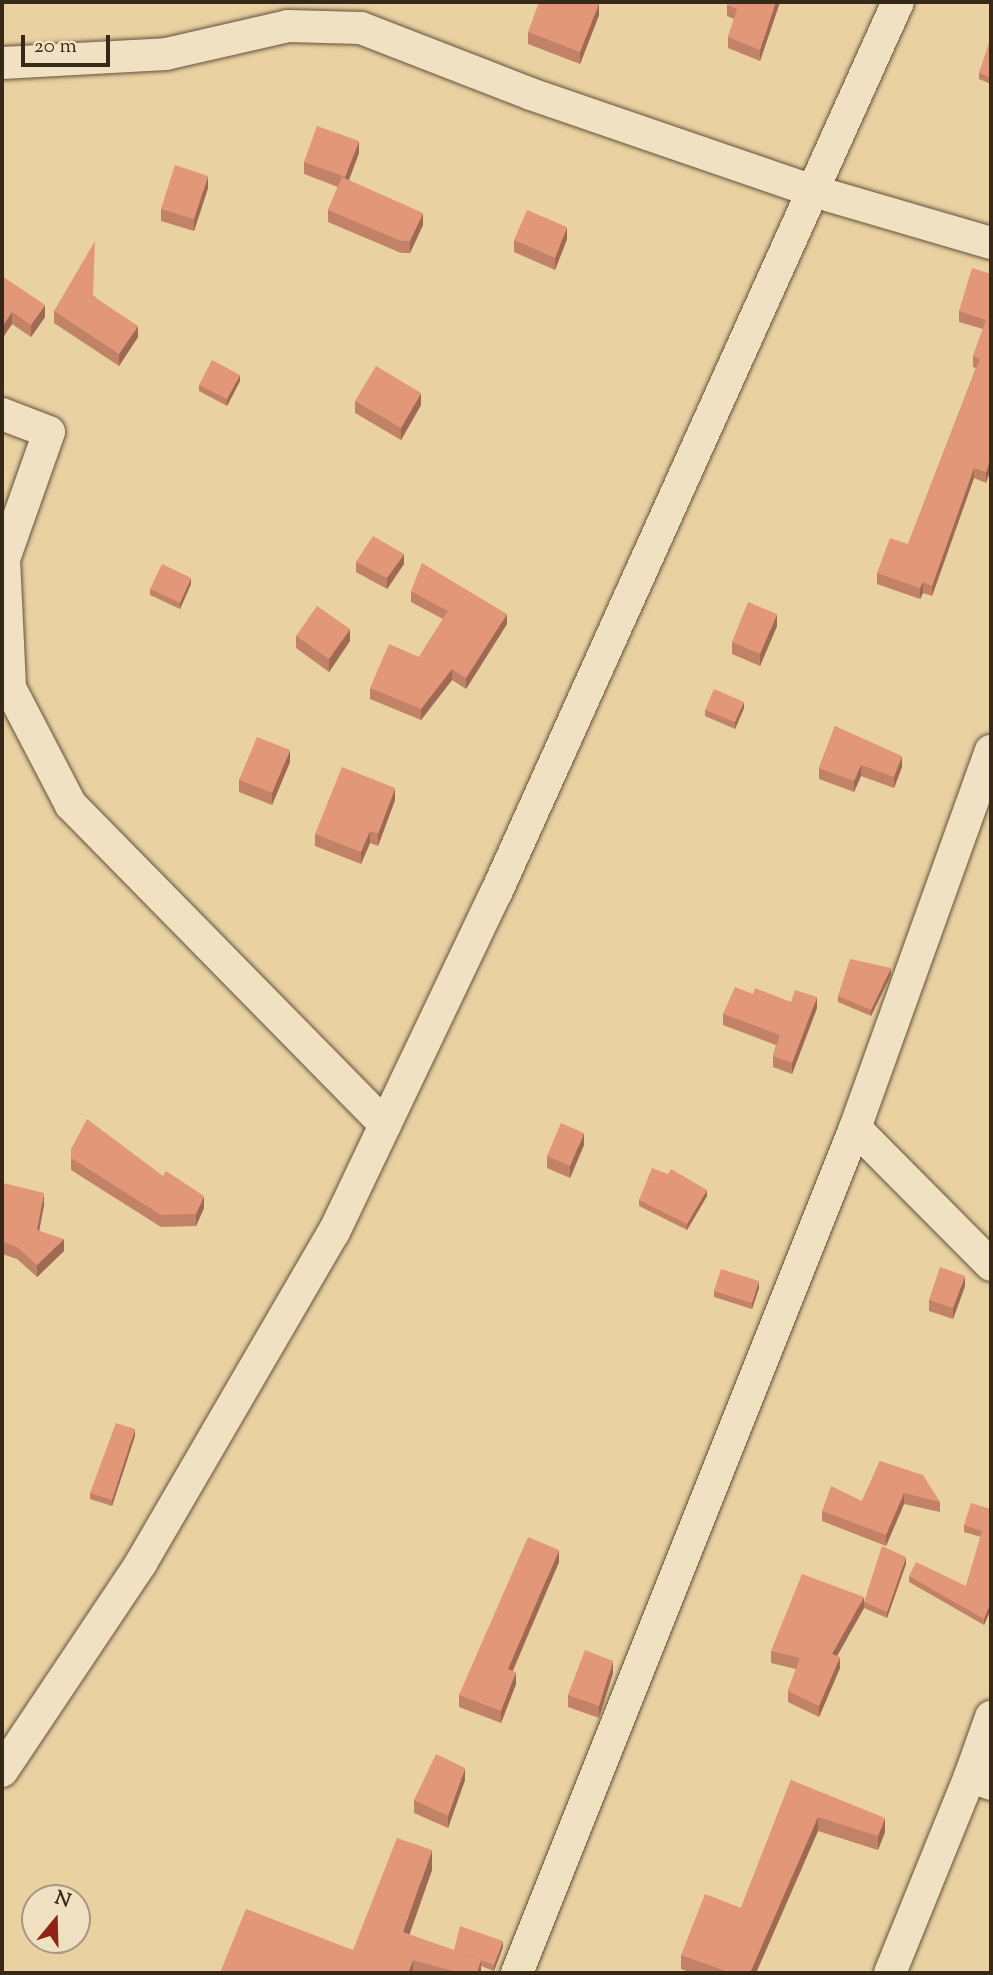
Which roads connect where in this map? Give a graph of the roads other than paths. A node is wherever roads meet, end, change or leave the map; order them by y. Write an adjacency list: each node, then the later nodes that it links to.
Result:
1 (898, 2): 3 (street)
2 (2, 63): 3 (street)
3 (813, 191): 4 (street); 7 (street)
4 (991, 243)
5 (2, 414): 7 (street)
6 (991, 751): 8 (street)
7 (385, 1125): 11 (street)
8 (855, 1128): 9 (street); 13 (street)
9 (991, 1265)
10 (991, 1717): 12 (street)
11 (2, 1771)
12 (981, 1780): 14 (street)
13 (517, 1973)
14 (890, 1973)

